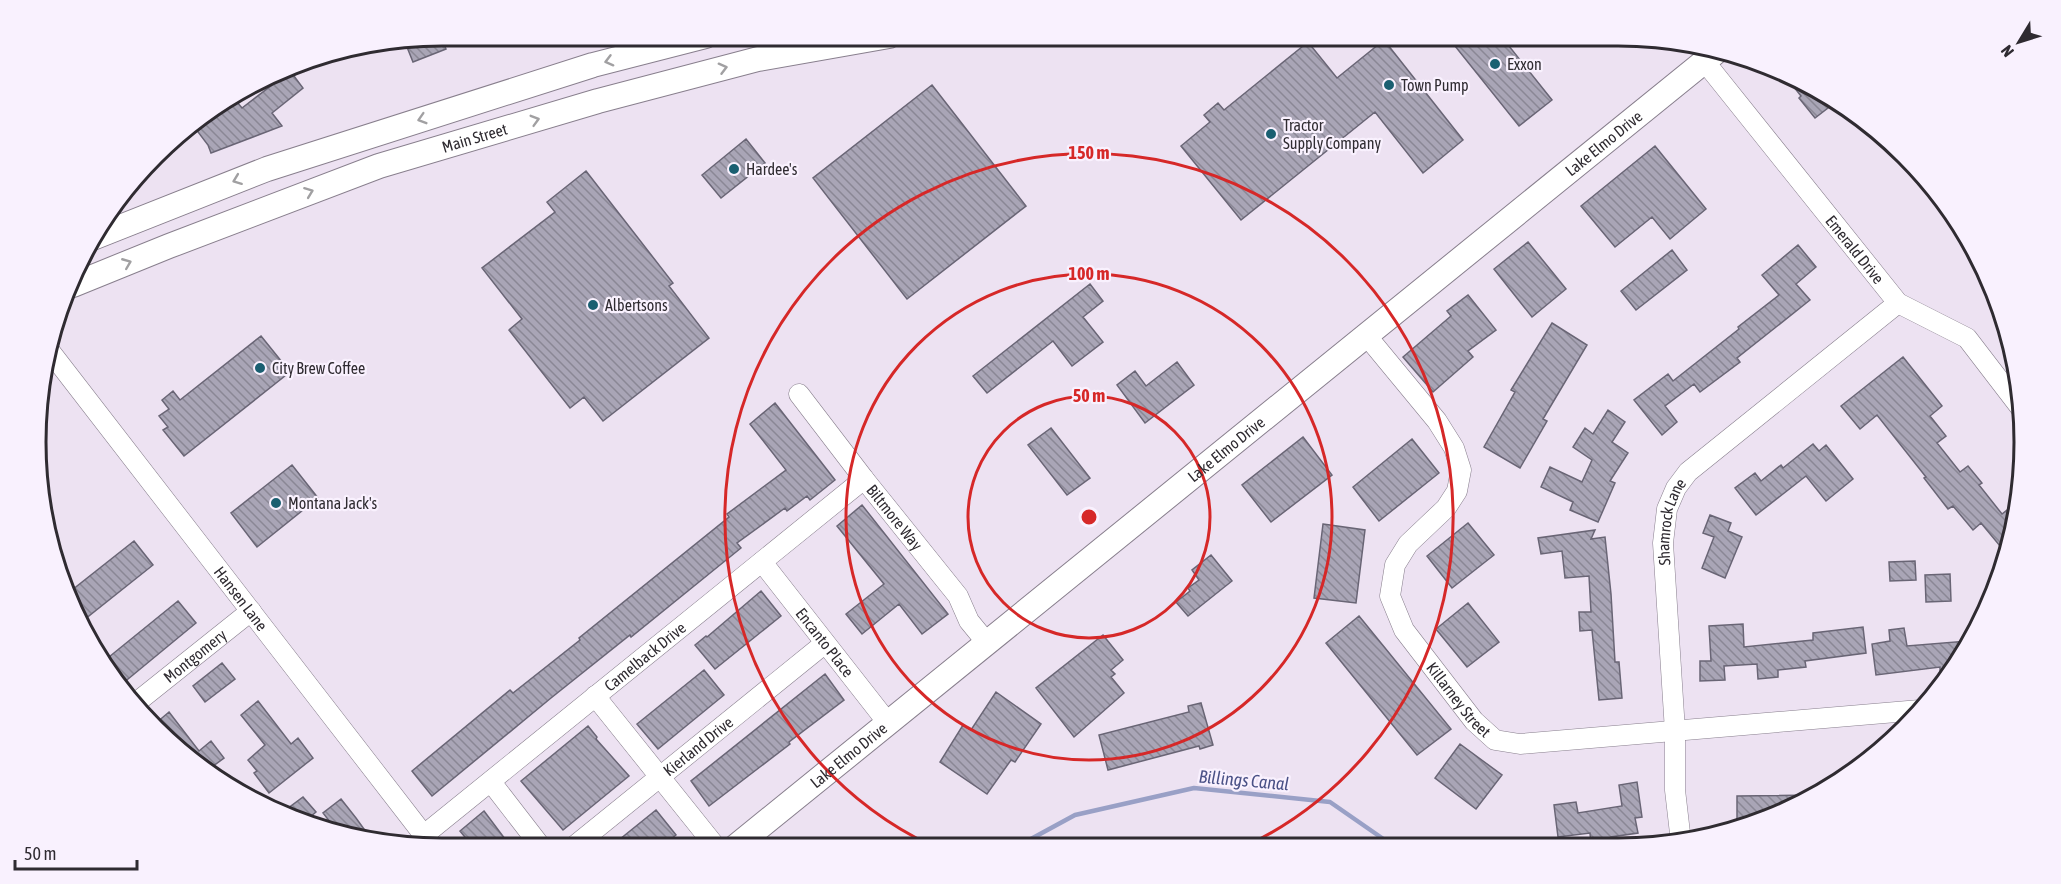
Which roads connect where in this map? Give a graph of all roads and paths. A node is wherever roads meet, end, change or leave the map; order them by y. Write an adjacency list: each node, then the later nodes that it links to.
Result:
1 (667, 46): 4 (main road, Main Street, one-way to 4)
2 (832, 46): 5 (main road, Main Street, one-way to 2)
3 (1710, 57): 6 (street, Emerald Drive); 7 (main road, Lake Elmo Drive)
4 (106, 233)
5 (81, 282)
6 (1898, 303): 10 (street, Emerald Drive); 20 (street, Shamrock Lane)
7 (1366, 335): 14 (main road, Lake Elmo Drive); 20 (street, Killarney Street)
8 (56, 358): 13 (street, Hansen Lane)
9 (799, 394): 11 (street, Biltmore Way)
10 (2012, 395)
11 (864, 479): 12 (street, Camelback Drive); 14 (street, Biltmore Way)
12 (762, 562): 15 (street, Encanto Place); 16 (street, Camelback Drive)
13 (252, 611): 17 (street, Montgomery); 24 (street, Hansen Lane)
14 (987, 643): 19 (main road, Lake Elmo Drive)
15 (824, 644): 19 (street, Encanto Place); 21 (street, Kierland Drive)
16 (595, 696): 21 (street); 22 (street, Camelback Drive)
17 (141, 699)
18 (1909, 711): 20 (street, Killarney Street)
19 (888, 723): 29 (main road, Lake Elmo Drive)
20 (1675, 731): 23 (street, Shamrock Lane)
21 (660, 778): 27 (street, Kierland Drive); 28 (street)
22 (491, 782): 25 (street, Camelback Drive); 26 (street)
23 (1680, 833)
24 (426, 837)
25 (433, 838)
26 (534, 838)
27 (585, 838)
28 (709, 838)
29 (746, 838)

